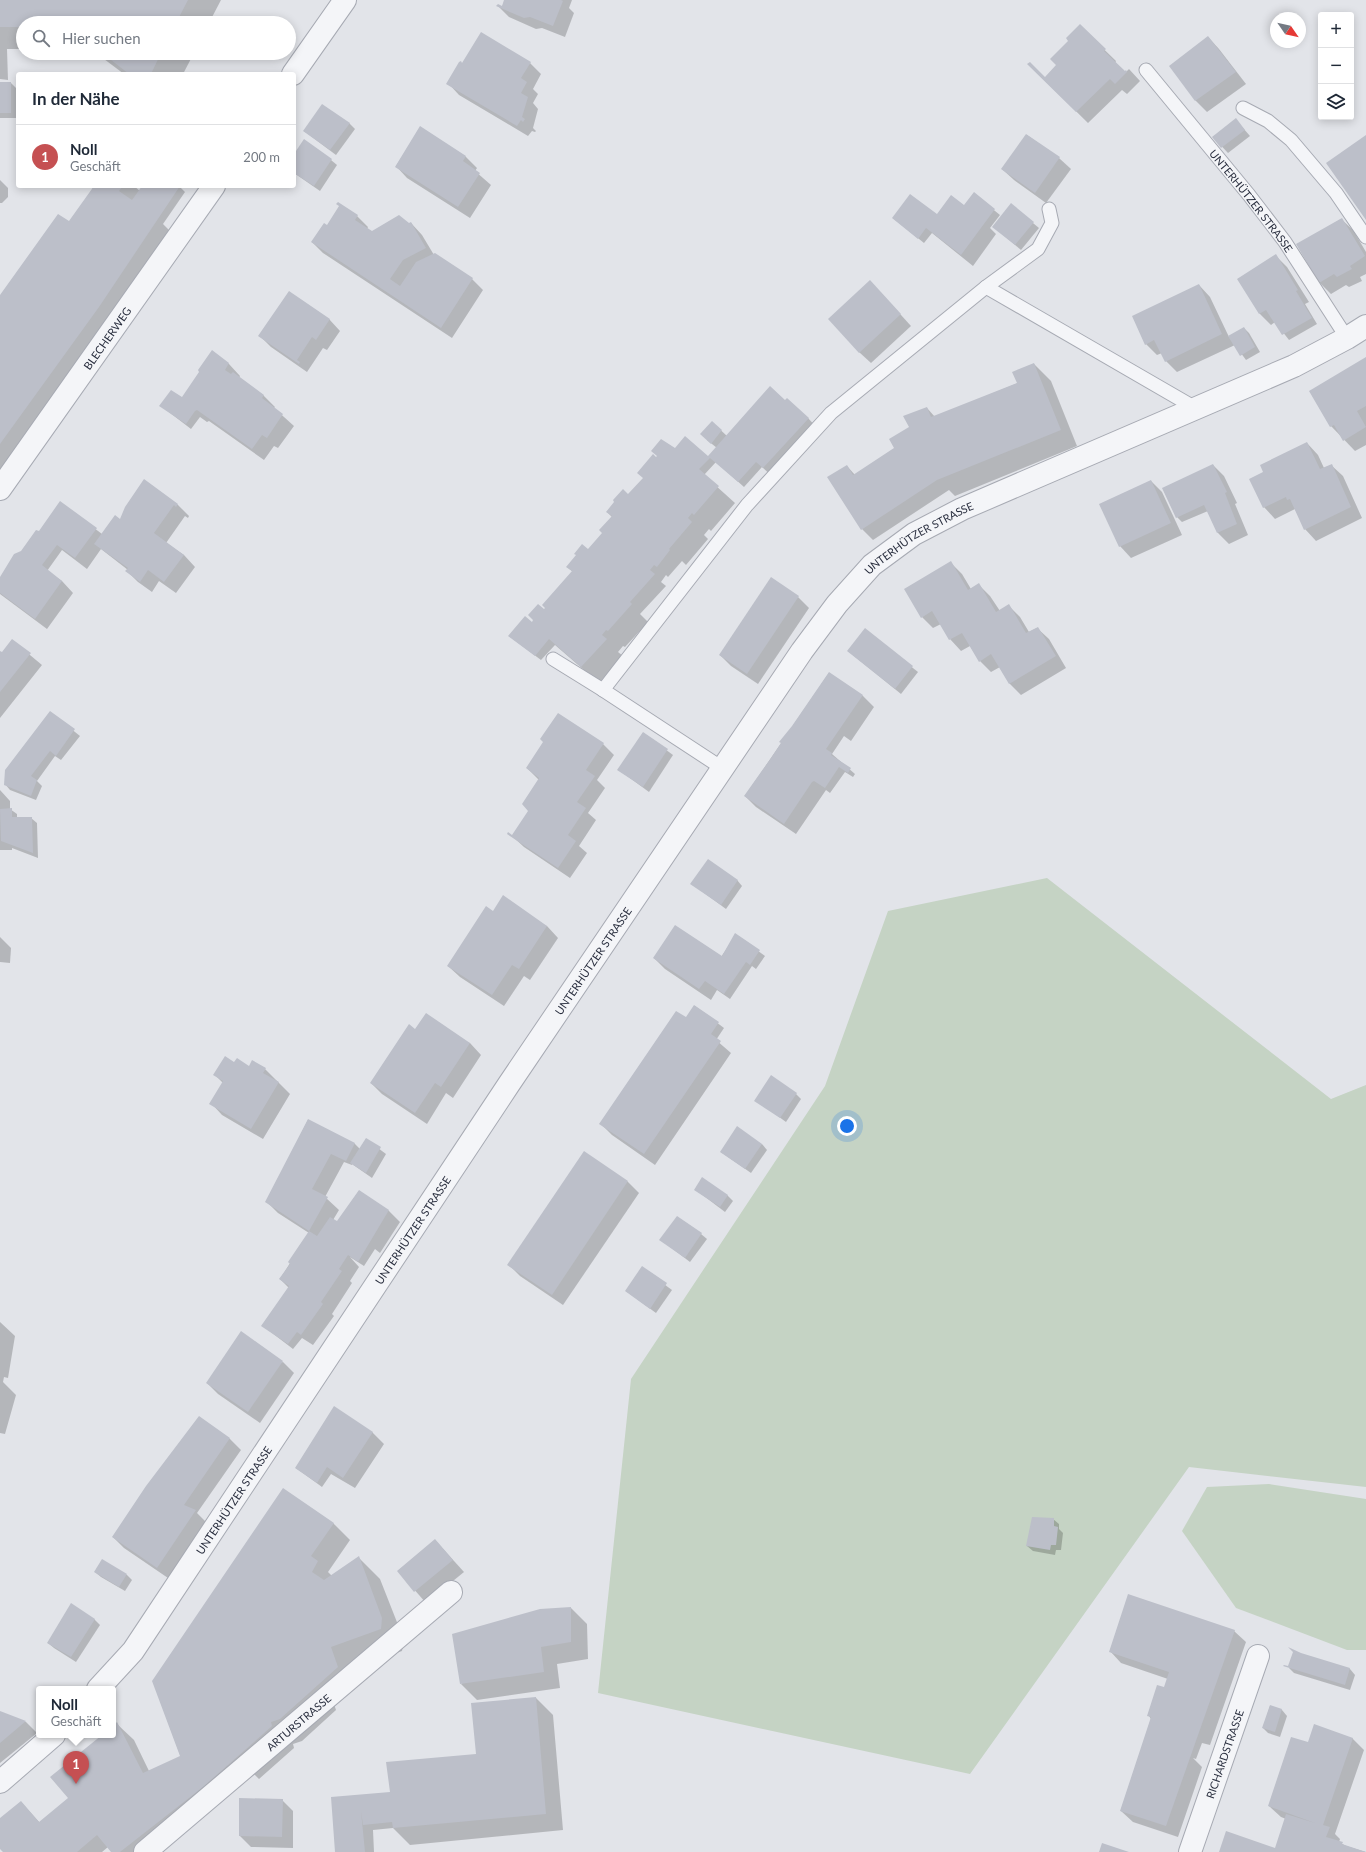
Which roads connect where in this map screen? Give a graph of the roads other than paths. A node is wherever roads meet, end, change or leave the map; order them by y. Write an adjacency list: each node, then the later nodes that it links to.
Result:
1 (345, 0): 3 (street)
2 (1146, 70): 10 (lane, UNTERHÜTZER STRASSE)
3 (294, 72)
4 (1243, 108): 7 (lane)
5 (213, 188): 12 (street, BLECHERWEG)
6 (1049, 209): 8 (lane)
7 (1366, 237)
8 (986, 287): 11 (lane); 14 (lane)
9 (1366, 326): 10 (street, UNTERHÜTZER STRASSE)
10 (1347, 338): 11 (street, UNTERHÜTZER STRASSE)
11 (1197, 409): 15 (street, UNTERHÜTZER STRASSE)
12 (0, 489)
13 (553, 659): 14 (lane)
14 (603, 690): 15 (lane)
15 (722, 768): 18 (street, UNTERHÜTZER STRASSE)
16 (451, 1592): 21 (street, ARTURSTRASSE)
17 (1258, 1656): 22 (street, RICHARDSTRASSE)
18 (101, 1686)
19 (51, 1738): 20 (street)
20 (0, 1782)
21 (145, 1852)
22 (1190, 1852)

